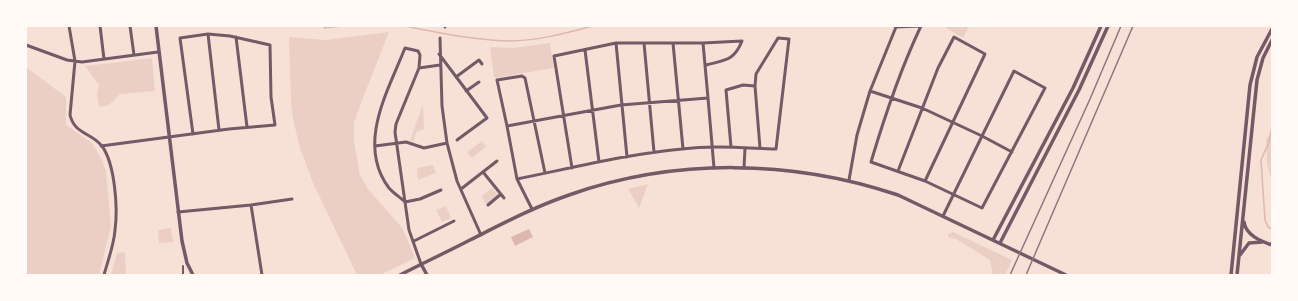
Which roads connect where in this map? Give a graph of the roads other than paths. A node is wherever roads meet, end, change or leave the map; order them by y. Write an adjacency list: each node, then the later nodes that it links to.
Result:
1 (69, 26): 22 (street)
2 (100, 26): 21 (street)
3 (130, 26): 20 (street)
4 (156, 26): 18 (street)
5 (1101, 26): 87 (street)
6 (1108, 26): 90 (street)
7 (1272, 29): 103 (street)
8 (208, 34): 9 (street); 44 (street); 45 (street)
9 (236, 37): 43 (street); 43 (street)
10 (440, 38): 19 (street)
11 (1272, 40): 84 (street)
12 (616, 43): 13 (street); 17 (street); 36 (street)
13 (644, 43): 14 (street); 35 (street)
14 (672, 43): 15 (street); 34 (street)
15 (703, 43): 25 (street); 25 (street)
16 (26, 45): 22 (street)
17 (585, 50): 38 (street); 39 (street)
18 (158, 52): 20 (street); 47 (street)
19 (439, 54): 24 (street); 27 (street)
20 (134, 55): 21 (street)
21 (104, 59): 22 (street)
22 (75, 61): 51 (street)
23 (482, 64): 27 (street)
24 (440, 65): 26 (street); 49 (street)
25 (706, 65): 33 (street)
26 (419, 68): 50 (street); 52 (street)
27 (456, 77): 30 (street)
28 (479, 82): 30 (street)
29 (755, 86): 54 (street); 57 (street); 57 (street)
30 (466, 91): 48 (street)
31 (870, 91): 32 (street); 32 (street); 70 (street)
32 (890, 97): 37 (street); 66 (street)
33 (708, 98): 34 (street); 53 (street)
34 (679, 100): 35 (street); 55 (street)
35 (650, 103): 36 (street); 58 (street)
36 (621, 105): 38 (street); 60 (street)
37 (922, 108): 41 (street); 41 (street); 66 (street)
38 (592, 110): 39 (street); 62 (street)
39 (563, 116): 40 (street); 63 (street)
40 (534, 121): 42 (street); 42 (street); 68 (street)
41 (953, 122): 46 (street); 71 (street)
42 (507, 126): 69 (street)
43 (248, 127): 44 (street)
44 (219, 130): 45 (street)
45 (193, 134): 47 (street)
46 (982, 136): 59 (street); 59 (street); 75 (street)
47 (169, 138): 51 (street); 82 (street)
48 (457, 140)
49 (447, 143): 50 (street); 72 (street)
50 (396, 144): 52 (street); 78 (street)
51 (102, 146): 96 (street)
52 (375, 146): 78 (street)
53 (713, 147): 54 (street); 55 (street); 64 (street)
54 (731, 147): 56 (street)
55 (683, 148): 58 (street)
56 (745, 148): 57 (street); 65 (street)
57 (760, 148)
58 (654, 152): 60 (street)
59 (1012, 152): 75 (street)
60 (627, 157): 62 (street)
61 (498, 161): 67 (street)
62 (599, 162): 63 (street)
63 (572, 168): 68 (street)
64 (714, 168): 65 (street); 81 (street)
65 (744, 168): 70 (street)
66 (898, 171): 71 (street)
67 (483, 172): 72 (street); 74 (street)
68 (545, 173): 69 (street)
69 (517, 179): 81 (street)
70 (849, 180): 83 (street)
71 (925, 181): 75 (street)
72 (461, 189): 86 (street)
73 (441, 190): 78 (street)
74 (501, 194): 76 (street); 80 (street)
75 (953, 194): 83 (street)
76 (504, 198)
77 (292, 199): 79 (street)
78 (405, 202): 88 (street)
79 (251, 205): 82 (street); 99 (street)
80 (488, 205)
81 (532, 209): 86 (street)
82 (178, 212): 98 (street)
83 (943, 216): 87 (street)
84 (1243, 217): 89 (street); 92 (street)
85 (454, 221): 88 (street)
86 (481, 234): 93 (street)
87 (993, 240): 90 (street)
88 (414, 241): 93 (street)
89 (1264, 242): 91 (street); 92 (street)
90 (1000, 243): 95 (street)
91 (1272, 245)
92 (1239, 256): 104 (street)
93 (421, 264): 100 (street); 101 (street)
94 (183, 266): 97 (street)
95 (1060, 274): 102 (street)
96 (104, 275)
97 (183, 275)
98 (193, 275)
99 (262, 275)
100 (400, 275)
101 (427, 275)
102 (1066, 275)
103 (1231, 275)
104 (1237, 275)

